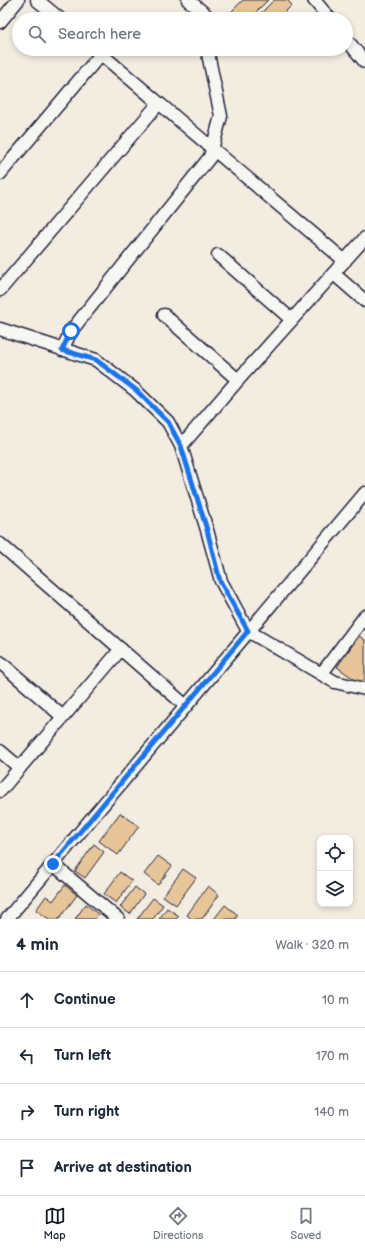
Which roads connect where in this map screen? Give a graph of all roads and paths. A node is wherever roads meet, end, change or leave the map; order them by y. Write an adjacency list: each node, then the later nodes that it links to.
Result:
1 (18, 0): 8 (street)
2 (37, 0): 5 (street)
3 (188, 0): 6 (street)
4 (314, 0): 7 (street)
5 (52, 12)
6 (203, 12)
7 (324, 12)
8 (0, 22)
9 (353, 47): 13 (street)
10 (94, 56): 16 (street)
11 (104, 56): 14 (street)
12 (208, 56): 15 (street)
13 (365, 62)
14 (159, 103): 15 (street); 21 (street)
15 (213, 149): 19 (street); 26 (street)
16 (0, 174)
17 (365, 238): 19 (street)
18 (218, 255): 24 (street)
19 (345, 261): 20 (street)
20 (334, 274): 22 (street); 24 (street)
21 (0, 290)
22 (365, 300)
23 (164, 316): 27 (street)
24 (292, 320): 27 (street)
25 (0, 329): 26 (street)
26 (62, 350): 28 (street)
27 (238, 380): 28 (street)
28 (181, 446): 32 (street)
29 (365, 493): 32 (street)
30 (0, 544): 33 (street)
31 (365, 616): 35 (street)
32 (248, 631): 35 (street); 37 (street)
33 (121, 649): 37 (street); 38 (street)
34 (0, 662): 38 (street)
35 (322, 673): 36 (street)
36 (364, 688)
37 (186, 706): 42 (street)
38 (63, 717): 40 (street)
39 (0, 751): 40 (street)
40 (20, 768): 41 (street)
41 (0, 791)
42 (53, 864): 43 (street); 44 (street)
43 (7, 919)
44 (118, 919)

